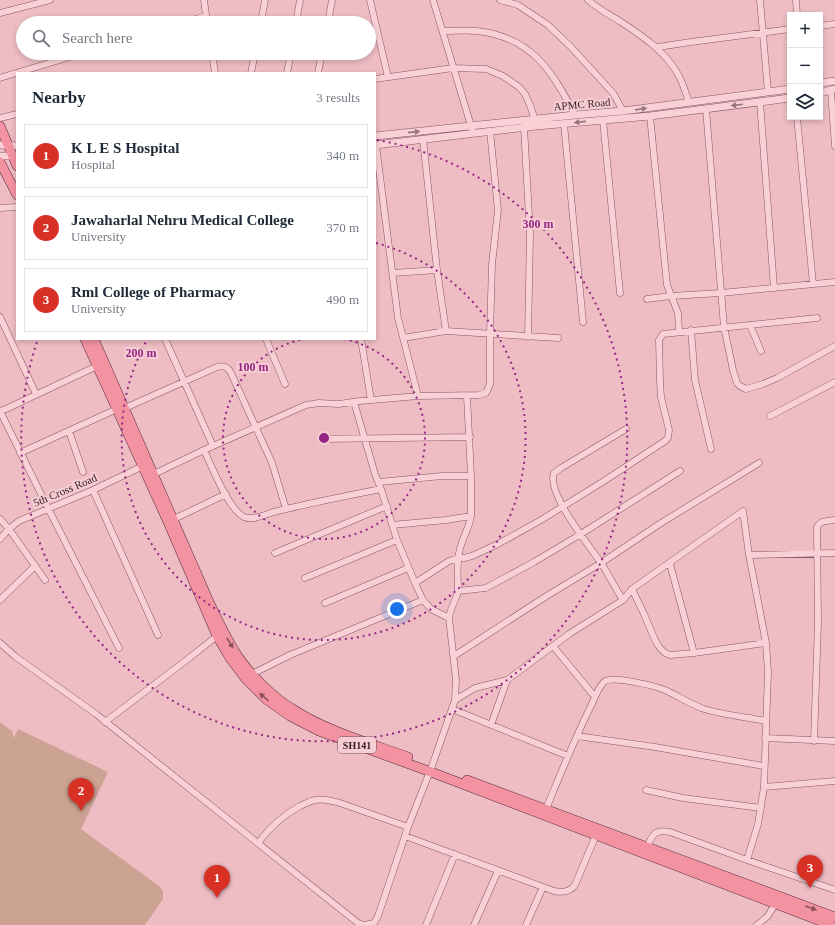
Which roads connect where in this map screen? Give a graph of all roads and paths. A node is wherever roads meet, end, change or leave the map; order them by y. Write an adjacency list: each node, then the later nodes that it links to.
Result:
1 (50, 0): 12 (street)
2 (204, 0): 15 (street)
3 (265, 0): 16 (street)
4 (300, 0): 17 (street)
5 (332, 0): 18 (street)
6 (370, 0): 19 (street)
7 (433, 0): 24 (street)
8 (500, 0): 53 (street)
9 (588, 0): 27 (street)
10 (760, 0): 25 (street)
11 (796, 0): 13 (street)
12 (43, 1): 14 (street)
13 (797, 12)
14 (0, 13)
15 (206, 16)
16 (262, 16)
17 (297, 16)
18 (329, 16)
19 (374, 16)
20 (835, 24): 21 (street)
21 (823, 26)
22 (376, 27): 26 (street)
23 (787, 29): 25 (street)
24 (443, 31): 33 (street); 55 (street)
25 (762, 33): 27 (street); 47 (street)
26 (378, 36): 40 (street)
27 (658, 47): 50 (street)
28 (60, 60): 34 (street)
29 (213, 60): 35 (street)
30 (253, 60): 36 (street)
31 (290, 60): 37 (street)
32 (321, 60): 38 (street)
33 (454, 68): 40 (street); 58 (street); 64 (street)
34 (20, 72)
35 (215, 72)
36 (250, 72)
37 (287, 72)
38 (318, 72)
39 (16, 73): 41 (street)
40 (388, 77): 42 (street)
41 (0, 78)
42 (376, 79)
43 (835, 81): 44 (street)
44 (823, 83)
45 (787, 89): 47 (street, APMC Road)
46 (833, 90): 48 (street); 70 (street)
47 (768, 92): 50 (street, APMC Road)
48 (823, 92)
49 (787, 98): 51 (street, APMC Road)
50 (689, 102): 53 (street, APMC Road, one-way to 50)
51 (760, 102): 52 (street, APMC Road, one-way to 52); 81 (street)
52 (706, 109): 56 (street, APMC Road); 83 (street)
53 (623, 111): 55 (street, APMC Road)
54 (16, 114): 57 (street)
55 (575, 114): 58 (street, APMC Road)
56 (650, 116): 59 (street, APMC Road); 84 (street)
57 (0, 118)
58 (535, 120): 64 (street, APMC Road)
59 (603, 120): 61 (street, APMC Road, one-way to 61); 82 (street)
60 (797, 120): 80 (street)
61 (564, 124): 63 (street, APMC Road); 88 (street)
62 (0, 126): 69 (main road)
63 (524, 127): 65 (street, APMC Road); 95 (street)
64 (472, 129): 65 (street, APMC Road); 66 (street, APMC Road, one-way to 64); 67 (street, APMC Road)
65 (490, 131): 94 (street)
66 (376, 136)
67 (423, 139): 68 (street, APMC Road); 77 (street)
68 (376, 145): 78 (street)
69 (9, 146): 72 (main road)
70 (835, 146)
71 (0, 156): 72 (street)
72 (15, 156)
73 (0, 162): 74 (main road)
74 (16, 193)
75 (16, 207): 76 (street)
76 (0, 208)
77 (437, 270): 78 (street); 92 (street)
78 (393, 273): 96 (street)
79 (835, 282): 80 (street)
80 (813, 284): 81 (street)
81 (774, 288): 83 (street)
82 (620, 293)
83 (721, 293): 84 (street); 90 (street)
84 (671, 296): 85 (street); 93 (street)
85 (647, 299)
86 (0, 317): 109 (street)
87 (817, 318): 89 (street)
88 (583, 322)
89 (750, 325): 90 (street); 104 (street)
90 (724, 327): 91 (street); 103 (street)
91 (691, 330): 93 (street); 124 (street)
92 (446, 331): 94 (street); 96 (street)
93 (680, 331): 138 (street)
94 (490, 333): 95 (street); 111 (street)
95 (528, 337): 97 (street)
96 (403, 338): 110 (street)
97 (558, 338)
98 (85, 340): 105 (main road, SH141)
99 (94, 340): 114 (main road, SH141)
100 (164, 340): 106 (street)
101 (266, 340): 108 (street)
102 (361, 340): 112 (street)
103 (835, 346)
104 (761, 351)
105 (98, 366): 109 (street); 114 (main road, SH141)
106 (183, 382): 114 (street); 117 (street); 123 (street)
107 (835, 382): 116 (street)
108 (285, 384)
109 (36, 394): 115 (street)
110 (418, 396): 111 (street); 112 (street)
111 (466, 396): 120 (street)
112 (371, 400): 113 (street)
113 (354, 402): 117 (street); 122 (street)
114 (121, 409): 119 (street); 128 (main road, SH141)
115 (0, 411): 126 (street)
116 (770, 416)
117 (256, 427): 123 (street); 139 (street)
118 (626, 429): 138 (street)
119 (69, 431): 126 (street); 130 (street)
120 (470, 436): 122 (street); 132 (street)
121 (324, 439): 122 (street)
122 (365, 439): 133 (street)
123 (213, 446): 125 (street)
124 (711, 449)
125 (204, 450): 131 (street); 136 (street)
126 (20, 453): 140 (street)
127 (759, 463): 155 (street)
128 (146, 464): 131 (main road, SH141); 135 (street, 5th Cross Road); 170 (main road, SH141)
129 (680, 471): 147 (street)
130 (83, 472)
131 (154, 474): 143 (main road, SH141)
132 (471, 476): 133 (street); 141 (street)
133 (379, 482): 134 (street)
134 (381, 489): 137 (street); 139 (street)
135 (93, 490): 140 (street, 5th Cross Road); 169 (street)
136 (226, 494): 139 (street); 143 (street)
137 (387, 506): 145 (street); 150 (street)
138 (562, 506): 147 (street); 154 (street)
139 (286, 509)
140 (48, 510): 146 (street, 5th Cross Road); 174 (street)
141 (471, 516): 145 (street); 154 (street)
142 (0, 519): 146 (street)
143 (174, 519): 177 (main road, SH141, one-way to 177)
144 (835, 520): 153 (street)
145 (392, 525): 149 (street)
146 (9, 529): 148 (street, 5th Cross Road); 157 (street)
147 (581, 534): 155 (street); 163 (street)
148 (0, 539)
149 (397, 540): 158 (street); 159 (street)
150 (276, 553)
151 (835, 553): 153 (street)
152 (749, 554): 153 (street); 156 (street); 172 (street)
153 (817, 554): 187 (street)
154 (458, 558): 161 (street); 163 (street)
155 (601, 563): 166 (street); 176 (street)
156 (670, 564): 162 (street); 175 (street)
157 (35, 566): 160 (street); 164 (street)
158 (408, 568): 161 (street); 167 (street)
159 (305, 578)
160 (46, 580)
161 (415, 583): 165 (street)
162 (632, 589): 166 (street); 175 (street)
163 (458, 591): 168 (street)
164 (0, 600)
165 (423, 600): 168 (street); 177 (street)
166 (623, 600): 173 (street)
167 (325, 603)
168 (450, 618): 176 (street)
169 (158, 635)
170 (217, 636): 183 (street); 191 (main road, SH141, one-way to 170)
171 (0, 643): 183 (street)
172 (766, 643): 175 (street); 182 (street)
173 (553, 646): 178 (street); 179 (street)
174 (118, 648)
175 (694, 652)
176 (454, 656): 180 (street)
177 (252, 674): 191 (main road, SH141)
178 (507, 680): 180 (street); 184 (street)
179 (595, 697): 182 (street); 185 (street)
180 (455, 700): 181 (street)
181 (452, 709): 184 (street); 191 (street)
182 (766, 720): 186 (street)
183 (105, 722): 200 (street)
184 (491, 725): 189 (street)
185 (577, 736): 189 (street); 190 (street)
186 (765, 738): 187 (street); 190 (street)
187 (814, 741): 188 (street)
188 (835, 741)
189 (568, 756): 196 (street)
190 (764, 766): 193 (street)
191 (431, 768): 196 (main road, SH141); 197 (street); 198 (main road, SH141)
192 (835, 781): 193 (street)
193 (764, 787): 195 (street)
194 (646, 790): 195 (street)
195 (761, 808): 203 (street)
196 (546, 809): 201 (main road, SH141)
197 (408, 827): 199 (street); 200 (street)
198 (596, 835): 205 (street); 207 (main road, SH141)
199 (405, 836): 200 (street); 202 (street)
200 (258, 843)
201 (647, 847): 203 (street); 208 (main road, SH141, one-way to 208)
202 (455, 854): 204 (street); 209 (street)
203 (747, 860): 206 (street)
204 (498, 871): 205 (street); 210 (street)
205 (543, 887): 211 (street)
206 (835, 890)
207 (776, 903): 212 (street); 213 (main road, SH141)
208 (835, 917)
209 (426, 925)
210 (474, 925)
211 (526, 925)
212 (757, 925)
213 (831, 925)

